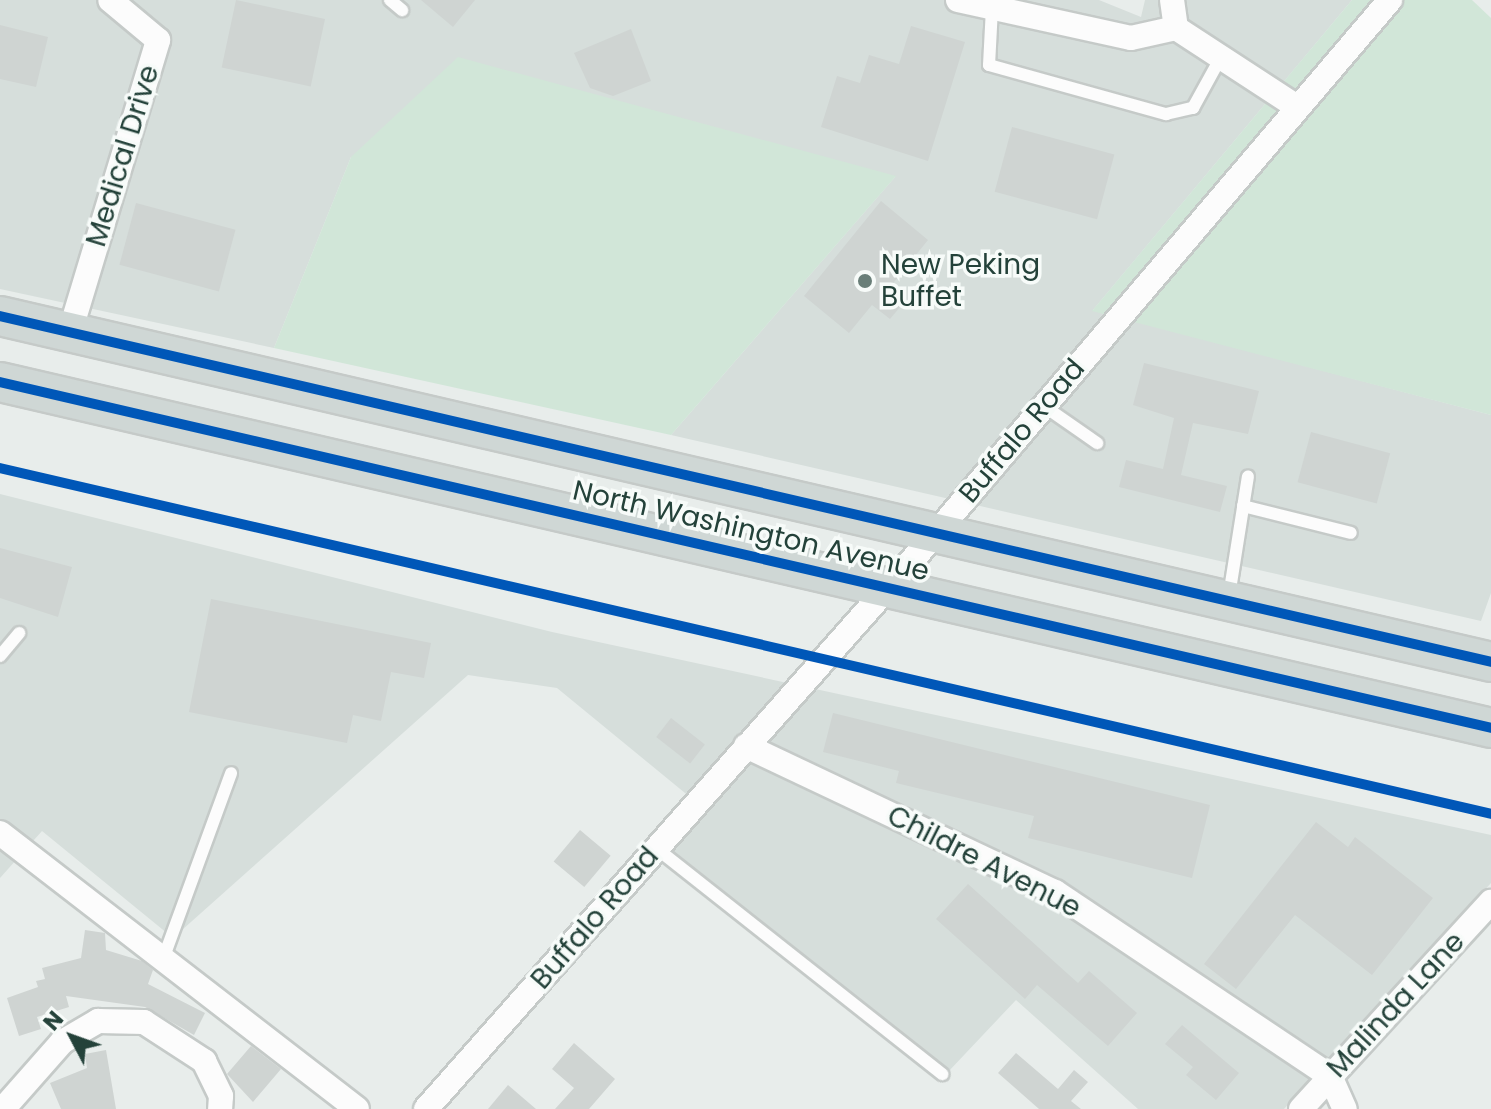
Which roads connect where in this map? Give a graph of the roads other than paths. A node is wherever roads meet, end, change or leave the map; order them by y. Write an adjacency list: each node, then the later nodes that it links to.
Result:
1 (110, 0): 12 (street, Medical Drive)
2 (390, 0): 7 (lane)
3 (958, 0): 6 (street)
4 (1172, 0): 8 (street)
5 (1390, 0): 10 (street, Buffalo Road)
6 (992, 8): 8 (street); 9 (lane)
7 (402, 10)
8 (1176, 28): 9 (street)
9 (1221, 57): 10 (street)
10 (1297, 107): 14 (street, Buffalo Road)
11 (0, 316): 12 (main road, North Washington Avenue)
12 (70, 332): 18 (main road, North Washington Avenue)
13 (0, 382): 20 (main road, North Washington Avenue)
14 (1044, 406): 15 (lane); 18 (street, Buffalo Road)
15 (1097, 443)
16 (1248, 476): 17 (lane)
17 (1243, 506): 19 (lane); 21 (lane)
18 (937, 532): 20 (street, Buffalo Road); 21 (main road, North Washington Avenue)
19 (1351, 533)
20 (886, 587): 25 (main road, North Washington Avenue); 26 (street, Buffalo Road)
21 (1228, 599): 24 (main road, North Washington Avenue)
22 (19, 633): 23 (lane)
23 (0, 656)
24 (1491, 662)
25 (1491, 728)
26 (746, 746): 29 (street, Buffalo Road); 33 (street, Childre Avenue)
27 (231, 773): 31 (lane)
28 (0, 833): 31 (street)
29 (656, 848): 32 (lane); 37 (street, Buffalo Road)
30 (1491, 902): 33 (street, Malinda Lane)
31 (162, 962): 36 (street)
32 (942, 1074)
33 (1330, 1076): 38 (street, Malinda Lane); 39 (street)
34 (3, 1109): 35 (street)
35 (220, 1109)
36 (357, 1109)
37 (426, 1109)
38 (1301, 1109)
39 (1345, 1109)

